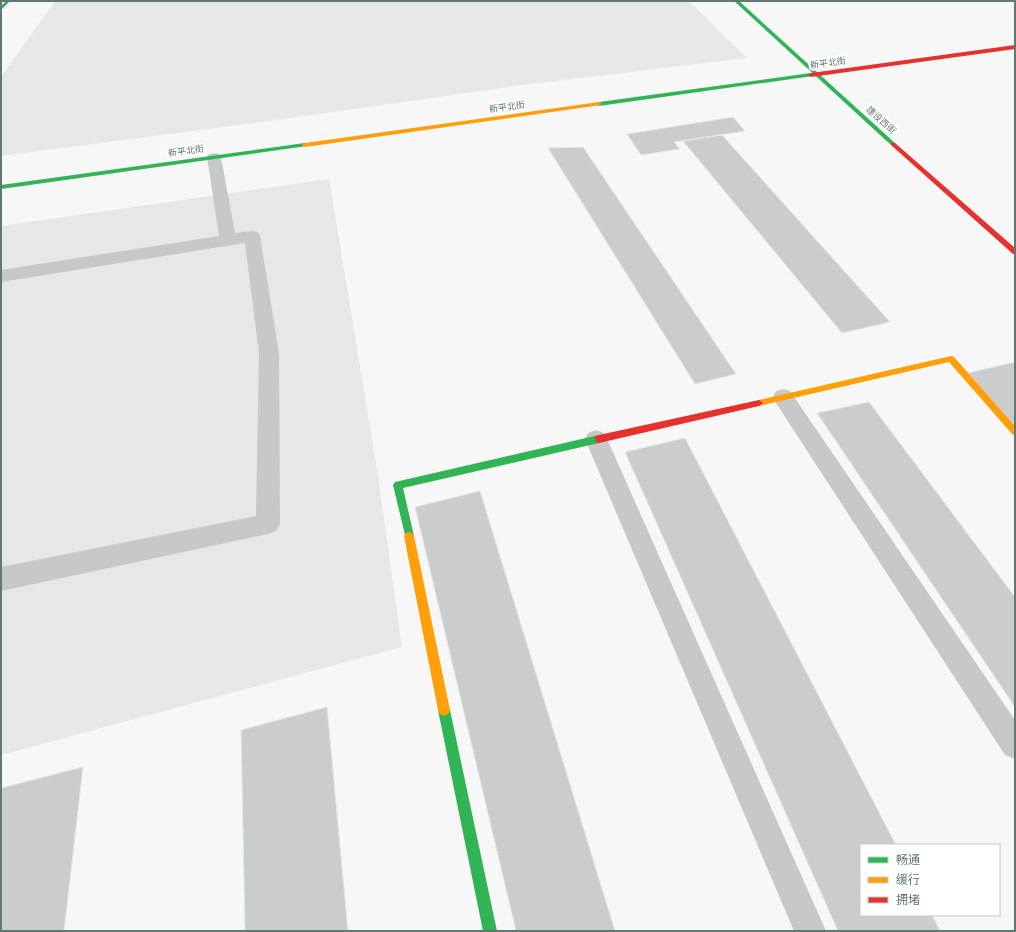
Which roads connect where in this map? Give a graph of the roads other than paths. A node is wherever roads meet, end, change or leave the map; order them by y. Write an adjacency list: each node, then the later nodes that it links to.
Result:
1 (8, 1): 3 (street)
2 (736, 1): 5 (street, 建设西街)
3 (1, 10)
4 (1015, 47): 5 (street, 新平北街)
5 (816, 75): 6 (street, 新平北街); 9 (street, 建设西街)
6 (214, 157): 7 (street, 新平北街); 8 (street)
7 (1, 186)
8 (228, 240): 10 (street); 14 (street)
9 (1015, 252)
10 (1, 276)
11 (783, 397): 12 (street); 13 (street); 15 (street)
12 (1015, 432)
13 (596, 440): 16 (street); 17 (street)
14 (1, 579)
15 (1015, 745)
16 (490, 931)
17 (810, 931)

